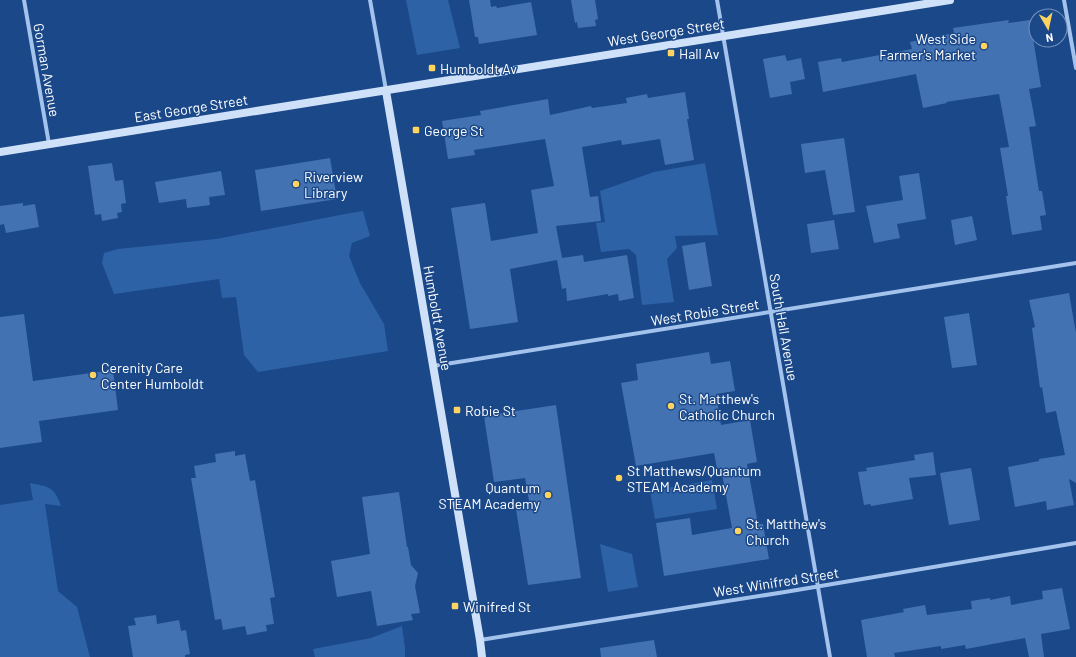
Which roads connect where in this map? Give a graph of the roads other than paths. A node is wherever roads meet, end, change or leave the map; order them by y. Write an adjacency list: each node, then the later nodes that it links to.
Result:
1 (24, 0): 9 (street, Gorman Avenue)
2 (370, 0): 8 (street, Humboldt Avenue)
3 (717, 0): 6 (street, South Hall Avenue)
4 (950, 0): 6 (street, West George Street)
5 (1064, 0): 7 (street)
6 (724, 36): 8 (street, West George Street); 12 (street, South Hall Avenue)
7 (1076, 68)
8 (386, 91): 9 (street, East George Street); 13 (street, Humboldt Avenue)
9 (50, 145): 10 (street, East George Street)
10 (0, 152)
11 (1076, 263): 12 (street, West Robie Street)
12 (770, 312): 13 (street, West Robie Street); 15 (street, South Hall Avenue)
13 (433, 366): 16 (street, Humboldt Avenue)
14 (1076, 543): 15 (street, West Winifred Street)
15 (818, 586): 16 (street, West Winifred Street); 18 (street, South Hall Avenue)
16 (480, 640): 17 (street, Humboldt Avenue)
17 (482, 657)
18 (830, 657)

